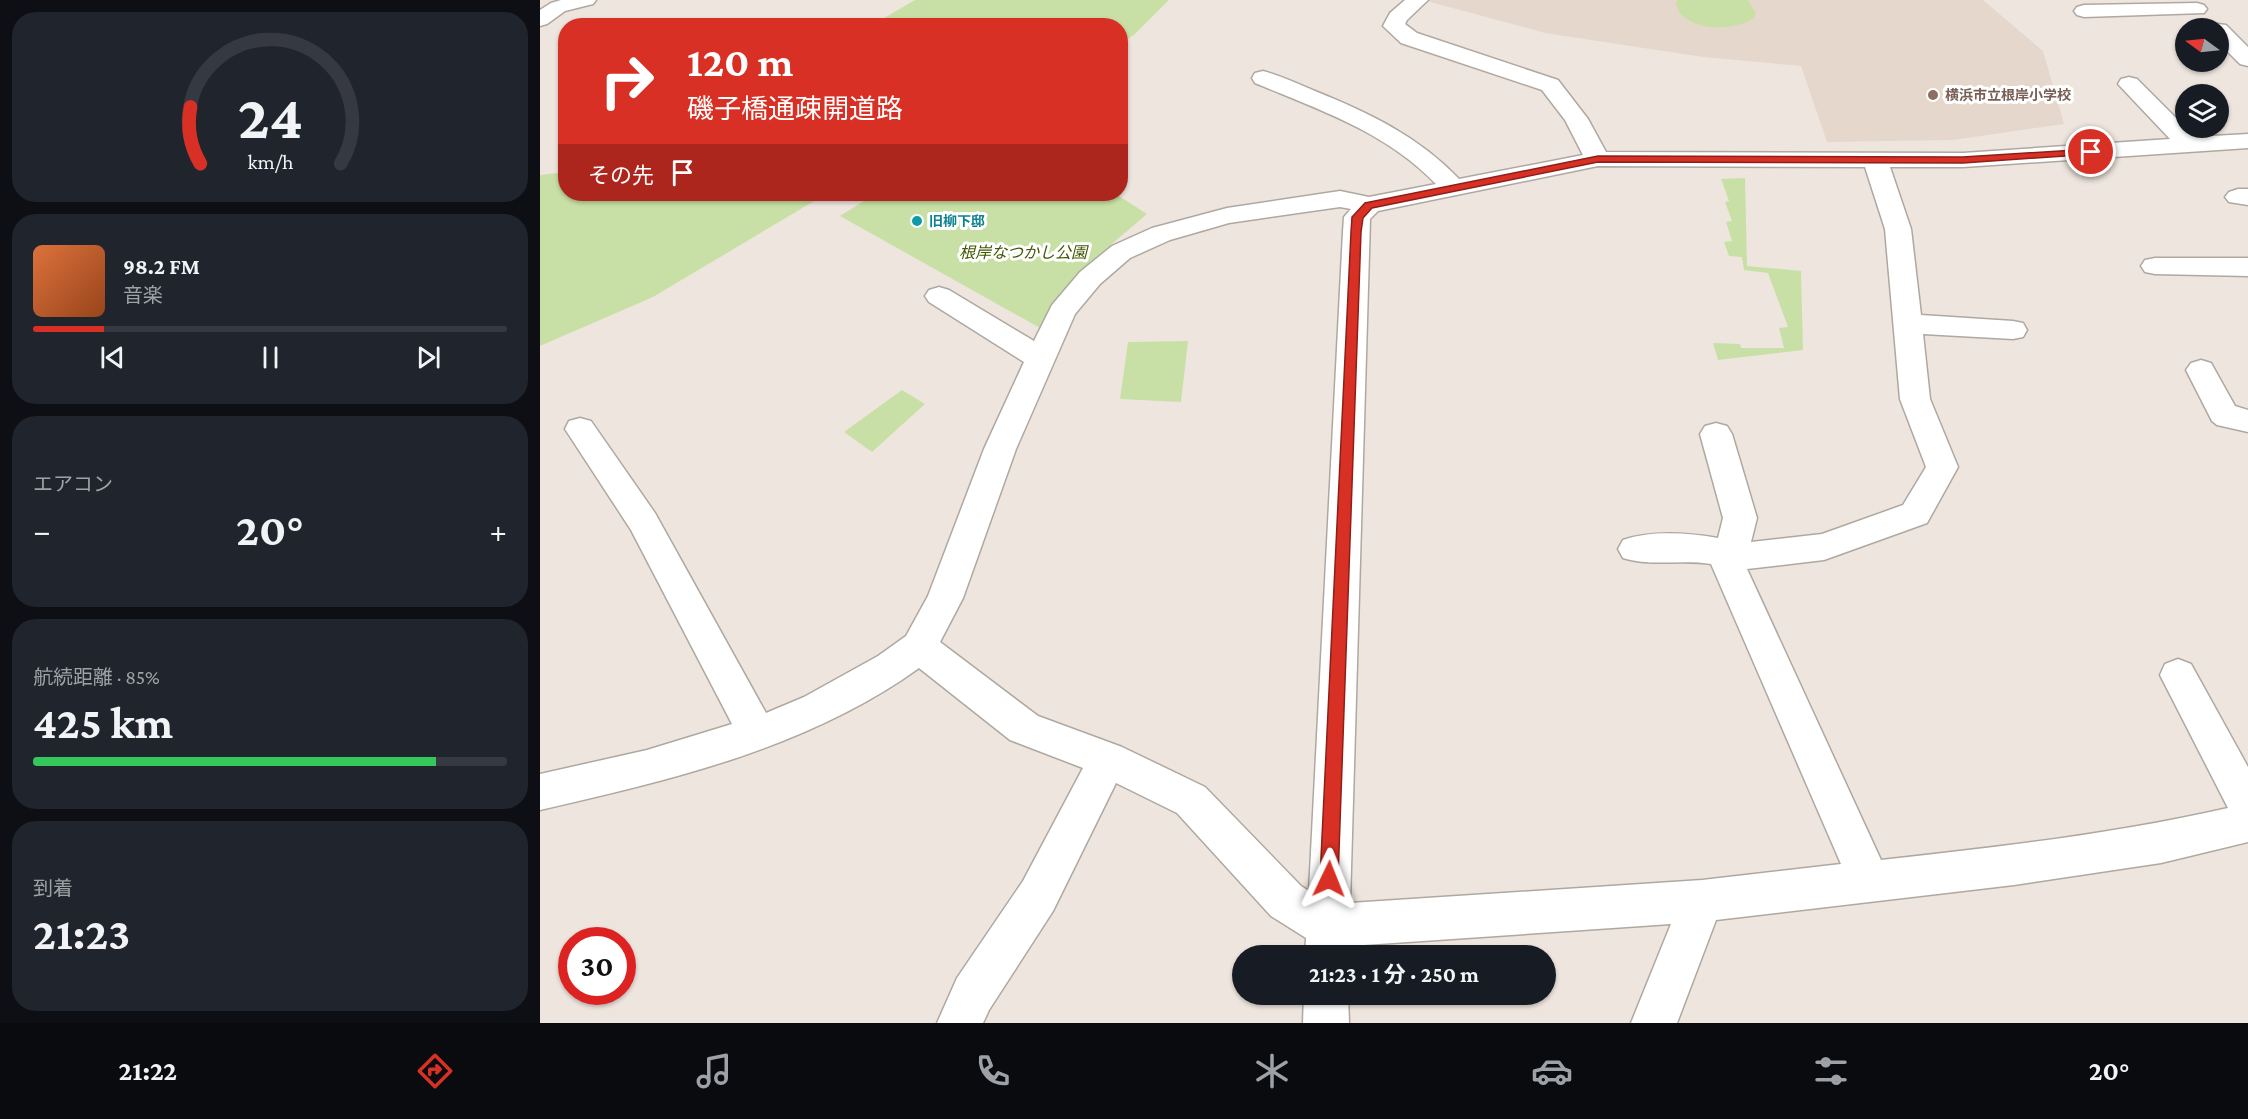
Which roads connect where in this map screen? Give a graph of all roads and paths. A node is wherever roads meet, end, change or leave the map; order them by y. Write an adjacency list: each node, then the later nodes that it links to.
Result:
1 (586, 0): 4 (street)
2 (1418, 0): 14 (street)
3 (2192, 5): 5 (street); 6 (street)
4 (549, 8): 7 (street)
5 (2084, 11)
6 (2206, 18)
7 (540, 20)
8 (2229, 40): 9 (street)
9 (2248, 58)
10 (1263, 78): 16 (street)
11 (2129, 84): 13 (street)
12 (2248, 141): 13 (street)
13 (2189, 145): 15 (street)
14 (1598, 159): 15 (street); 16 (street)
15 (1875, 159): 21 (street)
16 (1454, 188): 17 (street)
17 (1369, 205): 23 (street); 39 (street)
18 (2155, 266): 19 (street)
19 (2248, 267)
20 (939, 296): 23 (street)
21 (1908, 324): 22 (street); 29 (street)
22 (2013, 330)
23 (1041, 358): 30 (street)
24 (2201, 370): 25 (street)
25 (2248, 421)
26 (580, 429): 32 (street)
27 (1716, 434): 29 (street)
28 (1635, 549): 29 (street)
29 (1729, 553): 37 (street)
30 (919, 647): 32 (street); 33 (street)
31 (2178, 675): 35 (street)
32 (757, 734): 34 (street)
33 (1108, 760): 39 (street); 41 (street)
34 (540, 792)
35 (2248, 806)
36 (2248, 823): 37 (street)
37 (1869, 880): 38 (street)
38 (1702, 901): 39 (street); 43 (street)
39 (1327, 941)
40 (1326, 1005): 42 (street)
41 (960, 1023)
42 (1326, 1023)
43 (1654, 1023)

